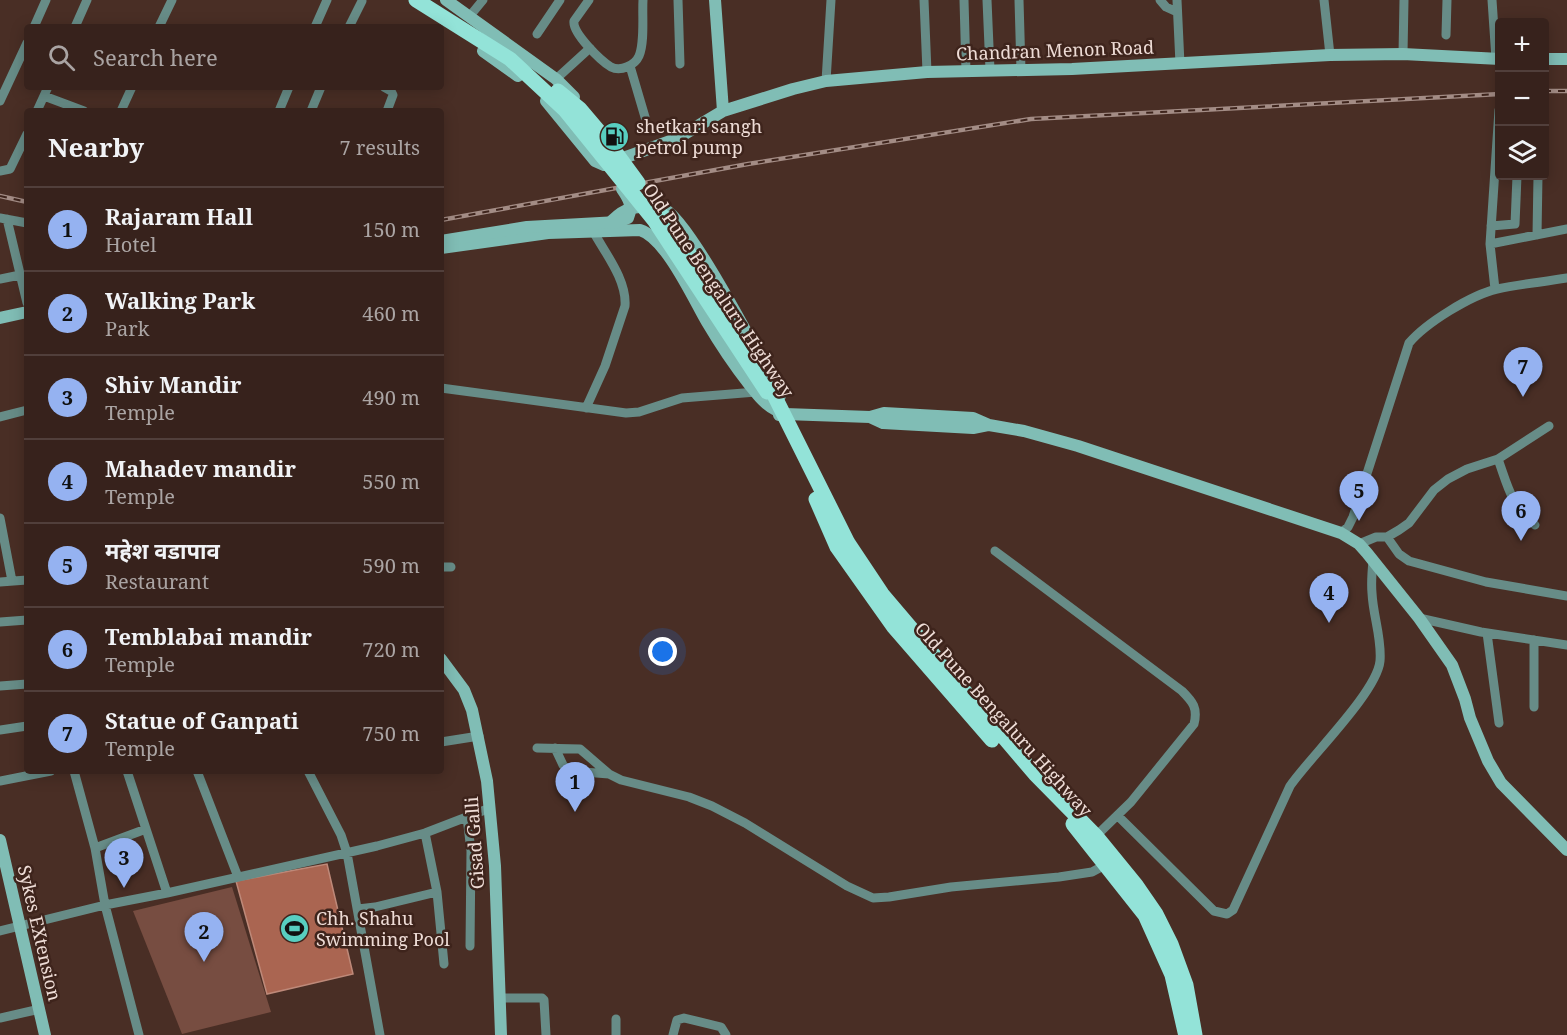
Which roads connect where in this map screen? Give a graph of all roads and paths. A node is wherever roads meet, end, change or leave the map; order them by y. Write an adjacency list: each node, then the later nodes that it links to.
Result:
1 (46, 0): 29 (street)
2 (87, 0): 30 (street)
3 (171, 0): 31 (street)
4 (327, 0): 32 (street)
5 (362, 0): 33 (street)
6 (407, 0): 34 (street, Chandran Menon Road)
7 (416, 0): 74 (main road, Old Pune Bengaluru Highway, bridge)
8 (431, 0): 97 (main road, Old Pune Bengaluru Highway, bridge)
9 (446, 0): 28 (street)
10 (483, 0): 28 (street)
11 (560, 0): 37 (street)
12 (589, 0): 39 (street)
13 (643, 0): 48 (street)
14 (678, 0): 46 (street)
15 (715, 0): 69 (street)
16 (831, 0): 56 (street)
17 (924, 0): 52 (street)
18 (964, 0): 51 (street)
19 (987, 0): 49 (street)
20 (1019, 0): 50 (street)
21 (1160, 0): 27 (street)
22 (1177, 0): 27 (street)
23 (1324, 0): 42 (street)
24 (1404, 0): 41 (street)
25 (1447, 0): 38 (street)
26 (1492, 0): 36 (street)
27 (1178, 12): 47 (street)
28 (469, 17): 54 (street)
29 (35, 24)
30 (76, 24)
31 (160, 24)
32 (316, 24)
33 (350, 24)
34 (443, 24)
35 (444, 25): 73 (street, Chandran Menon Road)
36 (1495, 30)
37 (537, 34)
38 (1446, 35)
39 (590, 48): 48 (street); 54 (street)
40 (24, 50): 55 (street)
41 (1403, 54): 42 (street, Chandran Menon Road); 43 (street, Chandran Menon Road)
42 (1329, 55): 47 (street, Chandran Menon Road)
43 (1495, 59)
44 (1549, 59): 45 (street)
45 (1567, 59)
46 (680, 64)
47 (1180, 64): 50 (street, Chandran Menon Road)
48 (630, 66): 70 (street)
49 (990, 70): 50 (street, Chandran Menon Road); 51 (street, Chandran Menon Road)
50 (1021, 70)
51 (966, 71): 52 (street, Chandran Menon Road)
52 (927, 72): 56 (street, Chandran Menon Road)
53 (0, 76): 55 (street)
54 (556, 79): 73 (street)
55 (10, 80): 62 (street)
56 (826, 81): 69 (street, Chandran Menon Road)
57 (131, 90): 65 (street)
58 (288, 90): 66 (street)
59 (320, 90): 67 (street)
60 (389, 90): 68 (street)
61 (46, 91): 63 (street); 64 (street)
62 (0, 101)
63 (38, 108)
64 (78, 108)
65 (122, 108)
66 (280, 108)
67 (312, 108)
68 (388, 108)
69 (723, 111): 73 (street, Chandran Menon Road)
70 (645, 117)
71 (1498, 126): 80 (street)
72 (24, 140): 75 (street)
73 (627, 156)
74 (612, 166): 84 (street, bridge); 97 (main road, Old Pune Bengaluru Highway, bridge)
75 (0, 171)
76 (1516, 180): 80 (street)
77 (1538, 180): 83 (street)
78 (4, 219): 79 (street); 87 (street)
79 (24, 222)
80 (1491, 226): 85 (street)
81 (1567, 229): 83 (street)
82 (598, 231): 86 (street); 97 (street); 98 (street); 100 (street)
83 (1537, 235): 85 (street)
84 (444, 241)
85 (1490, 244): 90 (street)
86 (444, 248)
87 (20, 275): 89 (street); 91 (street)
88 (1567, 278): 90 (street)
89 (0, 279)
90 (1495, 289): 106 (street)
91 (24, 291)
92 (24, 313): 93 (street)
93 (0, 318)
94 (24, 321): 95 (street)
95 (0, 326)
96 (444, 388): 98 (street)
97 (765, 391): 98 (street); 100 (main road, Old Pune Bengaluru Highway)
98 (586, 408)
99 (24, 411): 101 (street)
100 (780, 412): 106 (street); 143 (main road, Old Pune Bengaluru Highway); 149 (main road, Old Pune Bengaluru Highway)
101 (0, 417)
102 (1549, 426): 103 (street)
103 (1498, 459): 105 (street); 107 (street)
104 (0, 518): 111 (street)
105 (1535, 525)
106 (1341, 533): 109 (street)
107 (1387, 537): 109 (street); 113 (street)
108 (995, 550): 139 (street)
109 (1366, 553): 114 (street); 139 (street)
110 (24, 579): 111 (street)
111 (12, 581): 112 (street)
112 (0, 582)
113 (1567, 596)
114 (1419, 618): 117 (street); 146 (street)
115 (24, 620): 116 (street)
116 (0, 622)
117 (1487, 633): 118 (street); 124 (street)
118 (1534, 640): 119 (street); 123 (street)
119 (1567, 645)
120 (444, 662): 127 (street, Gisad Galli)
121 (24, 684): 122 (street)
122 (0, 686)
123 (1534, 706)
124 (1499, 723)
125 (24, 726): 126 (street)
126 (0, 730)
127 (479, 736): 128 (street); 138 (street, Gisad Galli)
128 (444, 742)
129 (537, 748): 130 (street)
130 (555, 748): 136 (street); 136 (street)
131 (36, 774): 137 (street)
132 (75, 774): 145 (street)
133 (128, 774): 141 (street)
134 (198, 774): 150 (street)
135 (310, 774): 147 (street)
136 (609, 774): 149 (street)
137 (0, 781)
138 (490, 808): 140 (street); 159 (street, Gisad Galli)
139 (1118, 816): 143 (street)
140 (467, 817): 142 (street); 157 (street)
141 (146, 829): 145 (street); 152 (street)
142 (425, 833): 147 (street); 151 (street)
143 (1096, 836): 172 (main road, Old Pune Bengaluru Highway)
144 (0, 840): 148 (street, Sykes EXtension)
145 (95, 848): 153 (street)
146 (1567, 850)
147 (347, 853): 150 (street); 154 (street)
148 (2, 856): 155 (street, Sykes EXtension)
149 (1106, 865): 171 (main road, Old Pune Bengaluru Highway)
150 (238, 877): 152 (street)
151 (437, 892): 154 (street); 158 (street)
152 (167, 893): 153 (street)
153 (105, 905): 155 (street); 164 (street)
154 (358, 909): 165 (street)
155 (20, 926): 156 (street); 160 (street, Sykes EXtension)
156 (0, 932)
157 (470, 946)
158 (444, 964)
159 (500, 998): 166 (street, Gisad Galli); 167 (street)
160 (40, 1009): 161 (street); 163 (street, Sykes EXtension)
161 (0, 1018)
162 (616, 1019): 168 (street)
163 (45, 1035)
164 (139, 1035)
165 (380, 1035)
166 (501, 1035)
167 (546, 1035)
168 (615, 1035)
169 (673, 1035): 170 (street)
170 (726, 1035)
171 (1186, 1035)
172 (1195, 1035)

